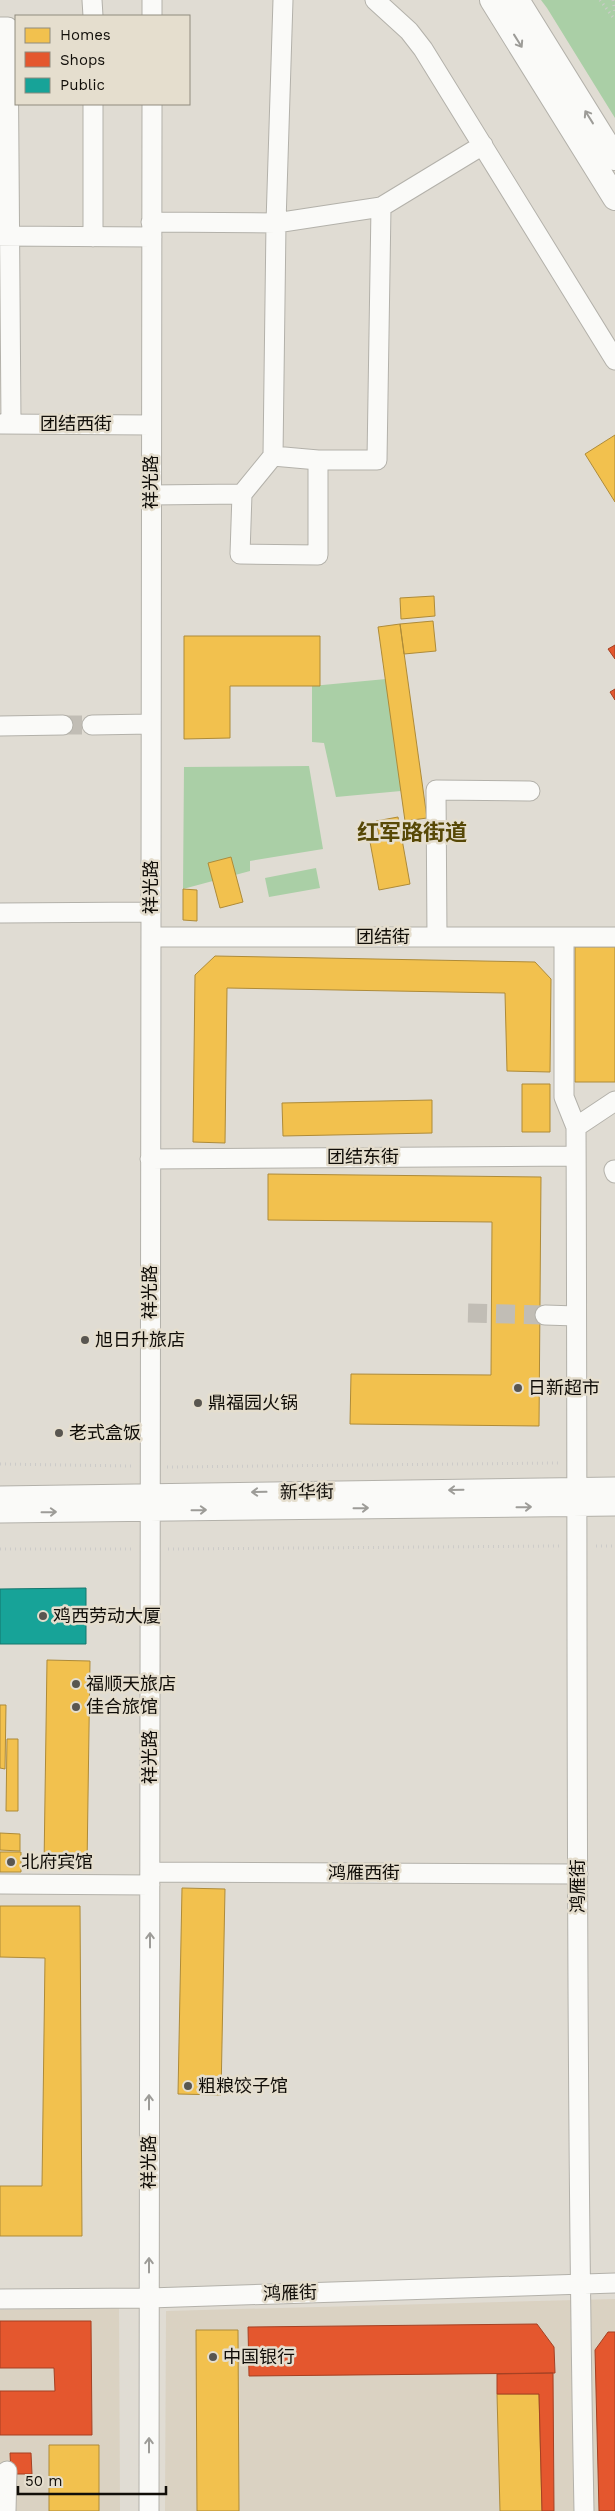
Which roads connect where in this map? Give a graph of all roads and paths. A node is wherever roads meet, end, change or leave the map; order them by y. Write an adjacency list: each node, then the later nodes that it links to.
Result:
1 (92, 0): 10 (street)
2 (152, 0): 11 (street)
3 (283, 0): 20 (street)
4 (375, 0): 16 (street)
5 (492, 0): 18 (main road, one-way to 18)
6 (517, 0): 17 (main road, one-way to 6)
7 (600, 0): 12 (path)
8 (613, 0): 9 (path)
9 (615, 12)
10 (92, 15)
11 (152, 15)
12 (615, 20)
13 (0, 27): 22 (street)
14 (93, 105): 23 (street)
15 (152, 105): 21 (street, 祥光路)
16 (483, 145): 19 (street); 24 (street)
17 (615, 158)
18 (615, 198)
19 (381, 207): 20 (street); 28 (street)
20 (276, 224): 21 (street); 27 (street)
21 (151, 230): 23 (street); 26 (street, 祥光路)
22 (5, 236): 23 (street); 25 (street)
23 (93, 237)
24 (615, 360)
25 (5, 424): 26 (street, 团结西街)
26 (151, 425): 30 (street, 祥光路)
27 (273, 456): 28 (street); 29 (street)
28 (318, 460): 29 (street)
29 (242, 494): 30 (street)
30 (151, 495): 31 (street, 祥光路)
31 (151, 724): 33 (street); 36 (street, 祥光路)
32 (63, 725): 34 (street)
33 (92, 725)
34 (0, 726)
35 (530, 790): 39 (street)
36 (151, 912): 37 (street); 38 (street, 祥光路)
37 (0, 913)
38 (151, 937): 39 (street, 团结街); 45 (street, 祥光路)
39 (437, 937): 40 (street, 团结街)
40 (564, 937): 41 (street, 团结街); 43 (street)
41 (615, 937)
42 (615, 1101): 43 (street)
43 (576, 1127): 44 (street, 鸿雁街)
44 (576, 1156): 45 (street, 团结东街); 47 (street, 鸿雁街)
45 (150, 1159): 50 (street, 祥光路)
46 (545, 1315): 47 (street)
47 (576, 1316): 48 (street, 鸿雁街)
48 (577, 1463): 50 (path); 53 (street, 鸿雁街)
49 (0, 1464): 50 (path)
50 (150, 1467): 54 (street, 祥光路)
51 (615, 1487): 53 (street, 新华街)
52 (0, 1496): 54 (street, 新华街)
53 (575, 1497): 54 (street, 新华街); 55 (street, 新华街); 57 (street, 鸿雁街)
54 (150, 1502): 56 (street, 新华街, one-way to 54); 60 (street, 祥光路)
55 (615, 1506)
56 (0, 1513)
57 (577, 1546): 58 (path); 60 (path); 61 (street, 鸿雁街)
58 (615, 1546)
59 (0, 1549): 60 (path)
60 (150, 1549): 62 (street, 祥光路)
61 (578, 1874): 62 (street, 鸿雁西街); 65 (street, 鸿雁街)
62 (150, 1879): 63 (street, 鸿雁西街); 66 (street, 祥光路, one-way to 62)
63 (0, 1884)
64 (615, 2284): 65 (street, 鸿雁街)
65 (579, 2285): 66 (street, 鸿雁街); 71 (street)
66 (149, 2298): 67 (street, 鸿雁街); 70 (street, 祥光路, one-way to 66)
67 (0, 2299)
68 (7, 2471): 69 (street)
69 (6, 2511)
70 (149, 2511)
71 (584, 2511)

